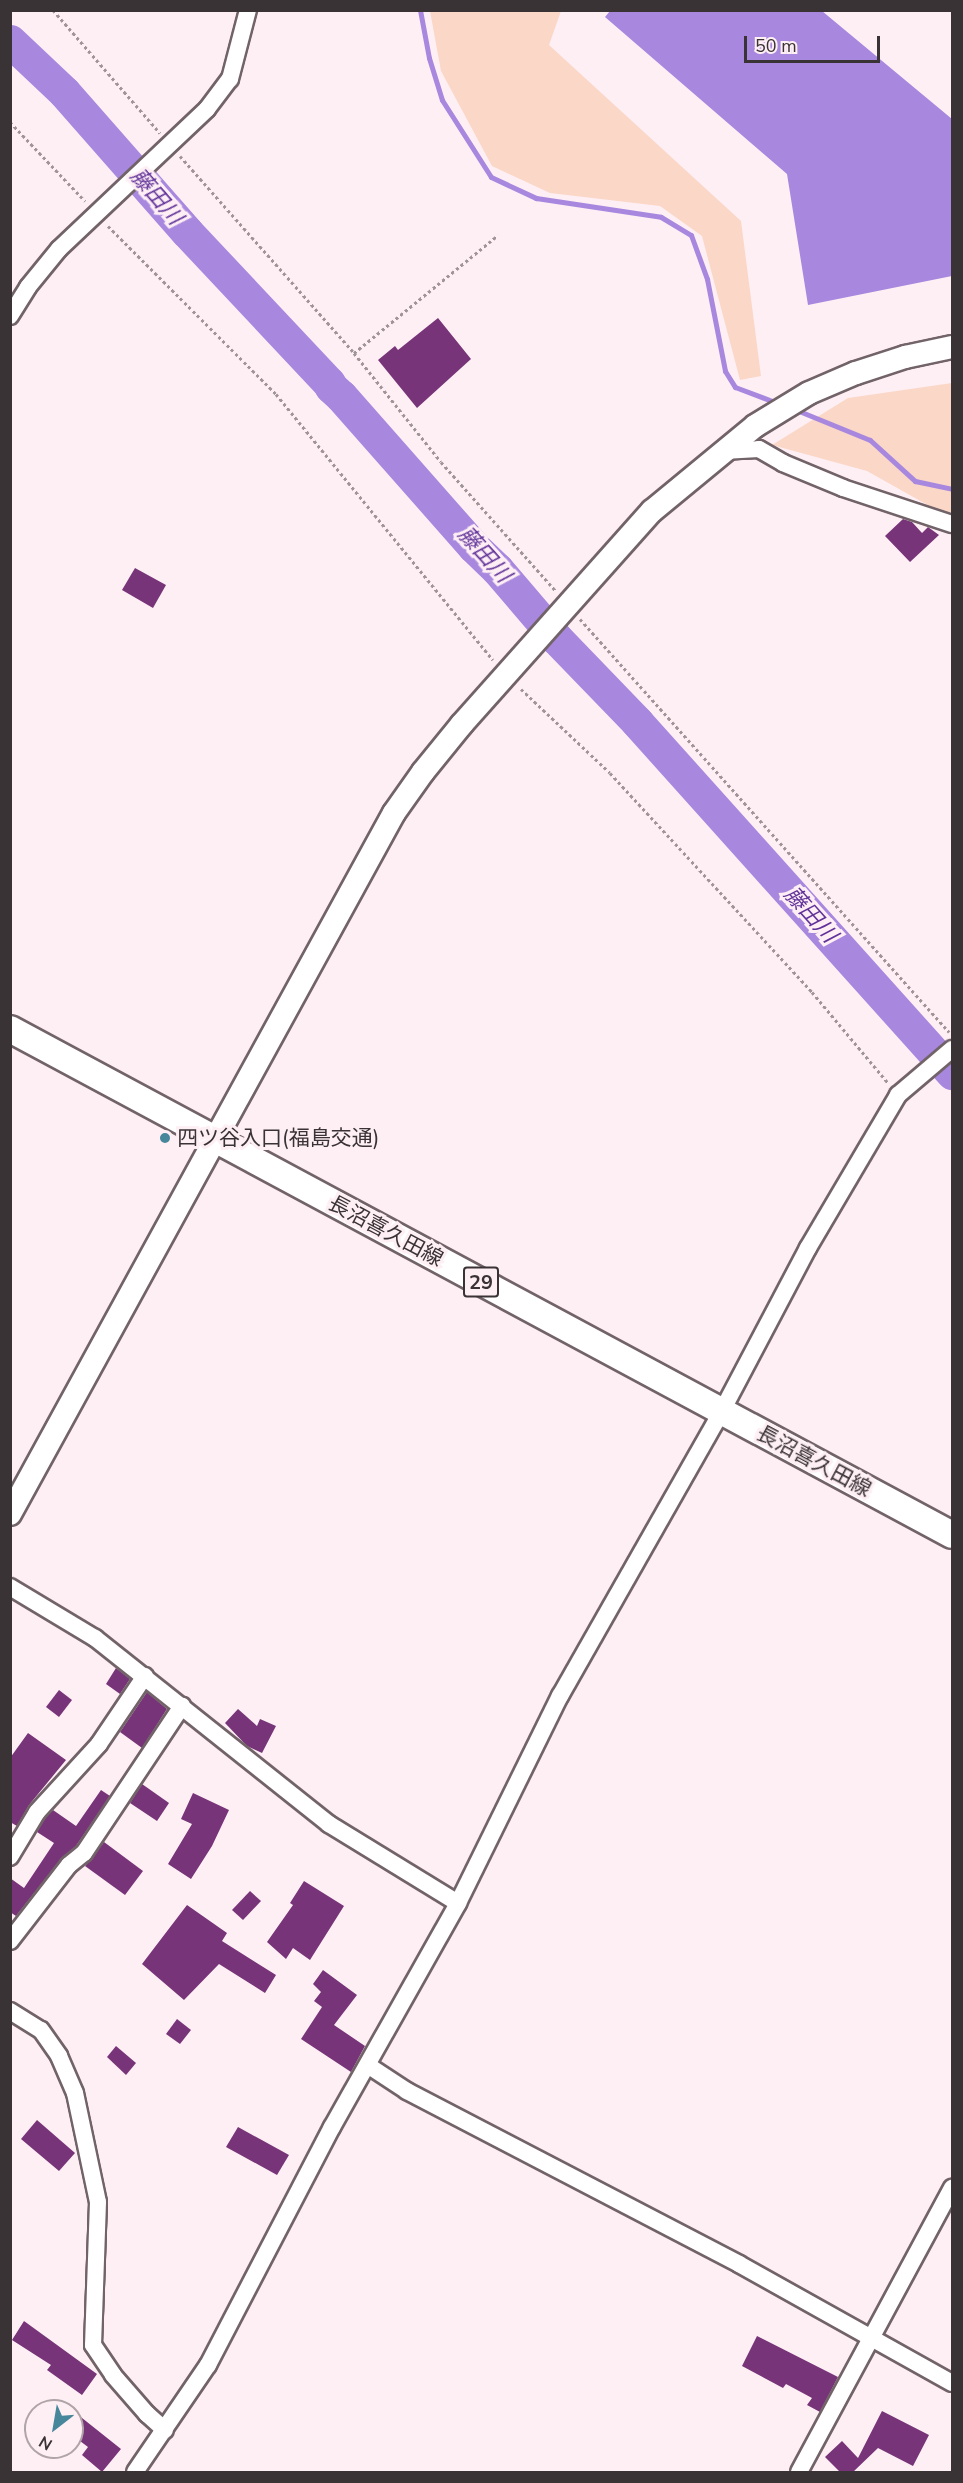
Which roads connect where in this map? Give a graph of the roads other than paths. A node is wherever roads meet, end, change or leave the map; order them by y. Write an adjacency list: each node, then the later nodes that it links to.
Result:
1 (248, 10): 2 (street)
2 (10, 316)
3 (952, 347): 4 (street)
4 (723, 451): 5 (street); 8 (street)
5 (952, 524)
6 (10, 1029): 8 (main road, 長沼喜久田線 / 29)
7 (952, 1050): 9 (street)
8 (216, 1140): 9 (main road, 長沼喜久田線 / 29); 10 (street)
9 (722, 1411): 11 (main road, 長沼喜久田線 / 29); 16 (street)
10 (10, 1514)
11 (952, 1535)
12 (10, 1587): 13 (street)
13 (145, 1676): 14 (street); 15 (street)
14 (182, 1706): 16 (street); 17 (street)
15 (10, 1857)
16 (458, 1903): 19 (street)
17 (10, 1941)
18 (10, 2011): 23 (street)
19 (369, 2066): 21 (street); 23 (street)
20 (952, 2188): 21 (street)
21 (871, 2340): 22 (street); 25 (street)
22 (952, 2383)
23 (165, 2430): 24 (street)
24 (135, 2472)
25 (799, 2472)

